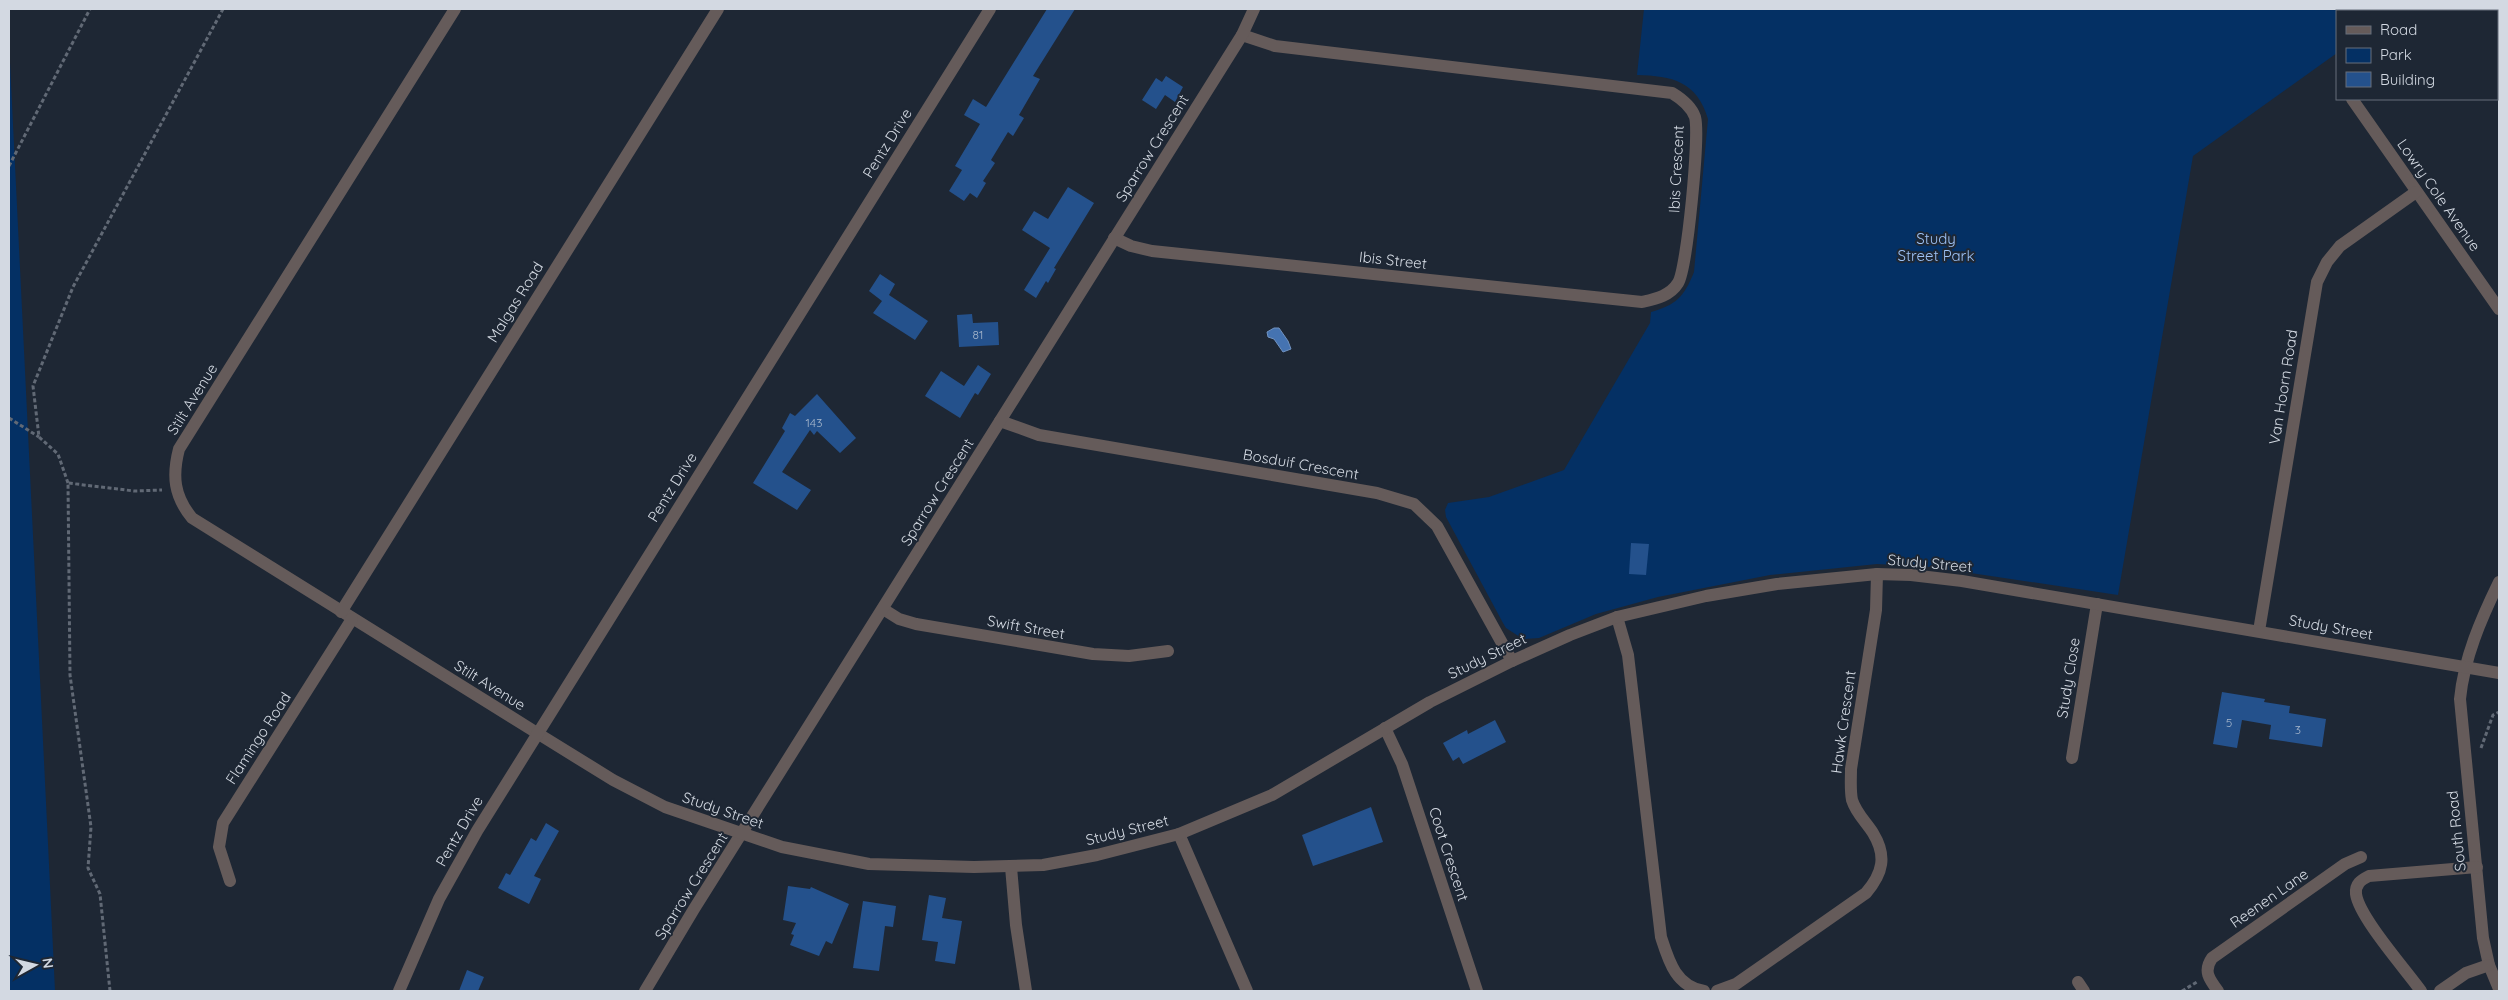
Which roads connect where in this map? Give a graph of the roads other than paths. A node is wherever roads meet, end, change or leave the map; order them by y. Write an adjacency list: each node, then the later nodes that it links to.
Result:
1 (455, 9): 16 (street, Stilt Avenue)
2 (718, 9): 16 (street, Malgas Road)
3 (990, 9): 25 (street, Pentz Drive)
4 (1254, 9): 5 (street, Sparrow Crescent)
5 (1242, 35): 8 (street, Sparrow Crescent); 9 (street, Ibis Crescent)
6 (2353, 100): 7 (street, Lowry Cole Avenue)
7 (2416, 192): 10 (street, Lowry Cole Avenue); 19 (street, Van Hoorn Road)
8 (1114, 238): 9 (street, Ibis Street); 11 (street, Sparrow Crescent)
9 (1670, 293)
10 (2499, 309)
11 (1000, 421): 15 (street, Sparrow Crescent); 21 (street, Bosduif Crescent)
12 (1877, 574): 14 (street, Study Street); 17 (street, Study Street); 41 (street, Hawk Crescent)
13 (2499, 582): 22 (street, South Road)
14 (2097, 604): 19 (street, Study Street); 26 (street, Study Close)
15 (883, 609): 20 (street, Swift Street); 27 (street, Sparrow Crescent)
16 (341, 612): 18 (street, Stilt Avenue)
17 (1617, 617): 21 (street, Study Street); 40 (street)
18 (352, 619): 25 (street, Stilt Avenue); 32 (street, Flamingo Road)
19 (2260, 631): 22 (street, Study Street)
20 (1168, 651)
21 (1512, 661): 24 (street, Study Street)
22 (2466, 667): 23 (street, Study Street); 31 (street, South Road)
23 (2499, 673)
24 (1385, 728): 28 (street, Study Street); 39 (street, Coot Crescent)
25 (537, 733): 27 (street, Study Street); 35 (street, Pentz Drive)
26 (2072, 758)
27 (742, 834): 30 (street, Study Street); 36 (street, Sparrow Crescent)
28 (1179, 834): 30 (street, Study Street); 38 (street)
29 (2361, 857): 42 (street, Reenen Lane)
30 (1011, 867): 37 (street)
31 (2477, 867): 33 (street, South Road); 43 (street)
32 (230, 880)
33 (2489, 965): 34 (street, South Road); 44 (street)
34 (2499, 989)
35 (399, 991)
36 (645, 991)
37 (1026, 991)
38 (1247, 991)
39 (1477, 991)
40 (1704, 991)
41 (1717, 991)
42 (2218, 991)
43 (2421, 991)
44 (2440, 991)

